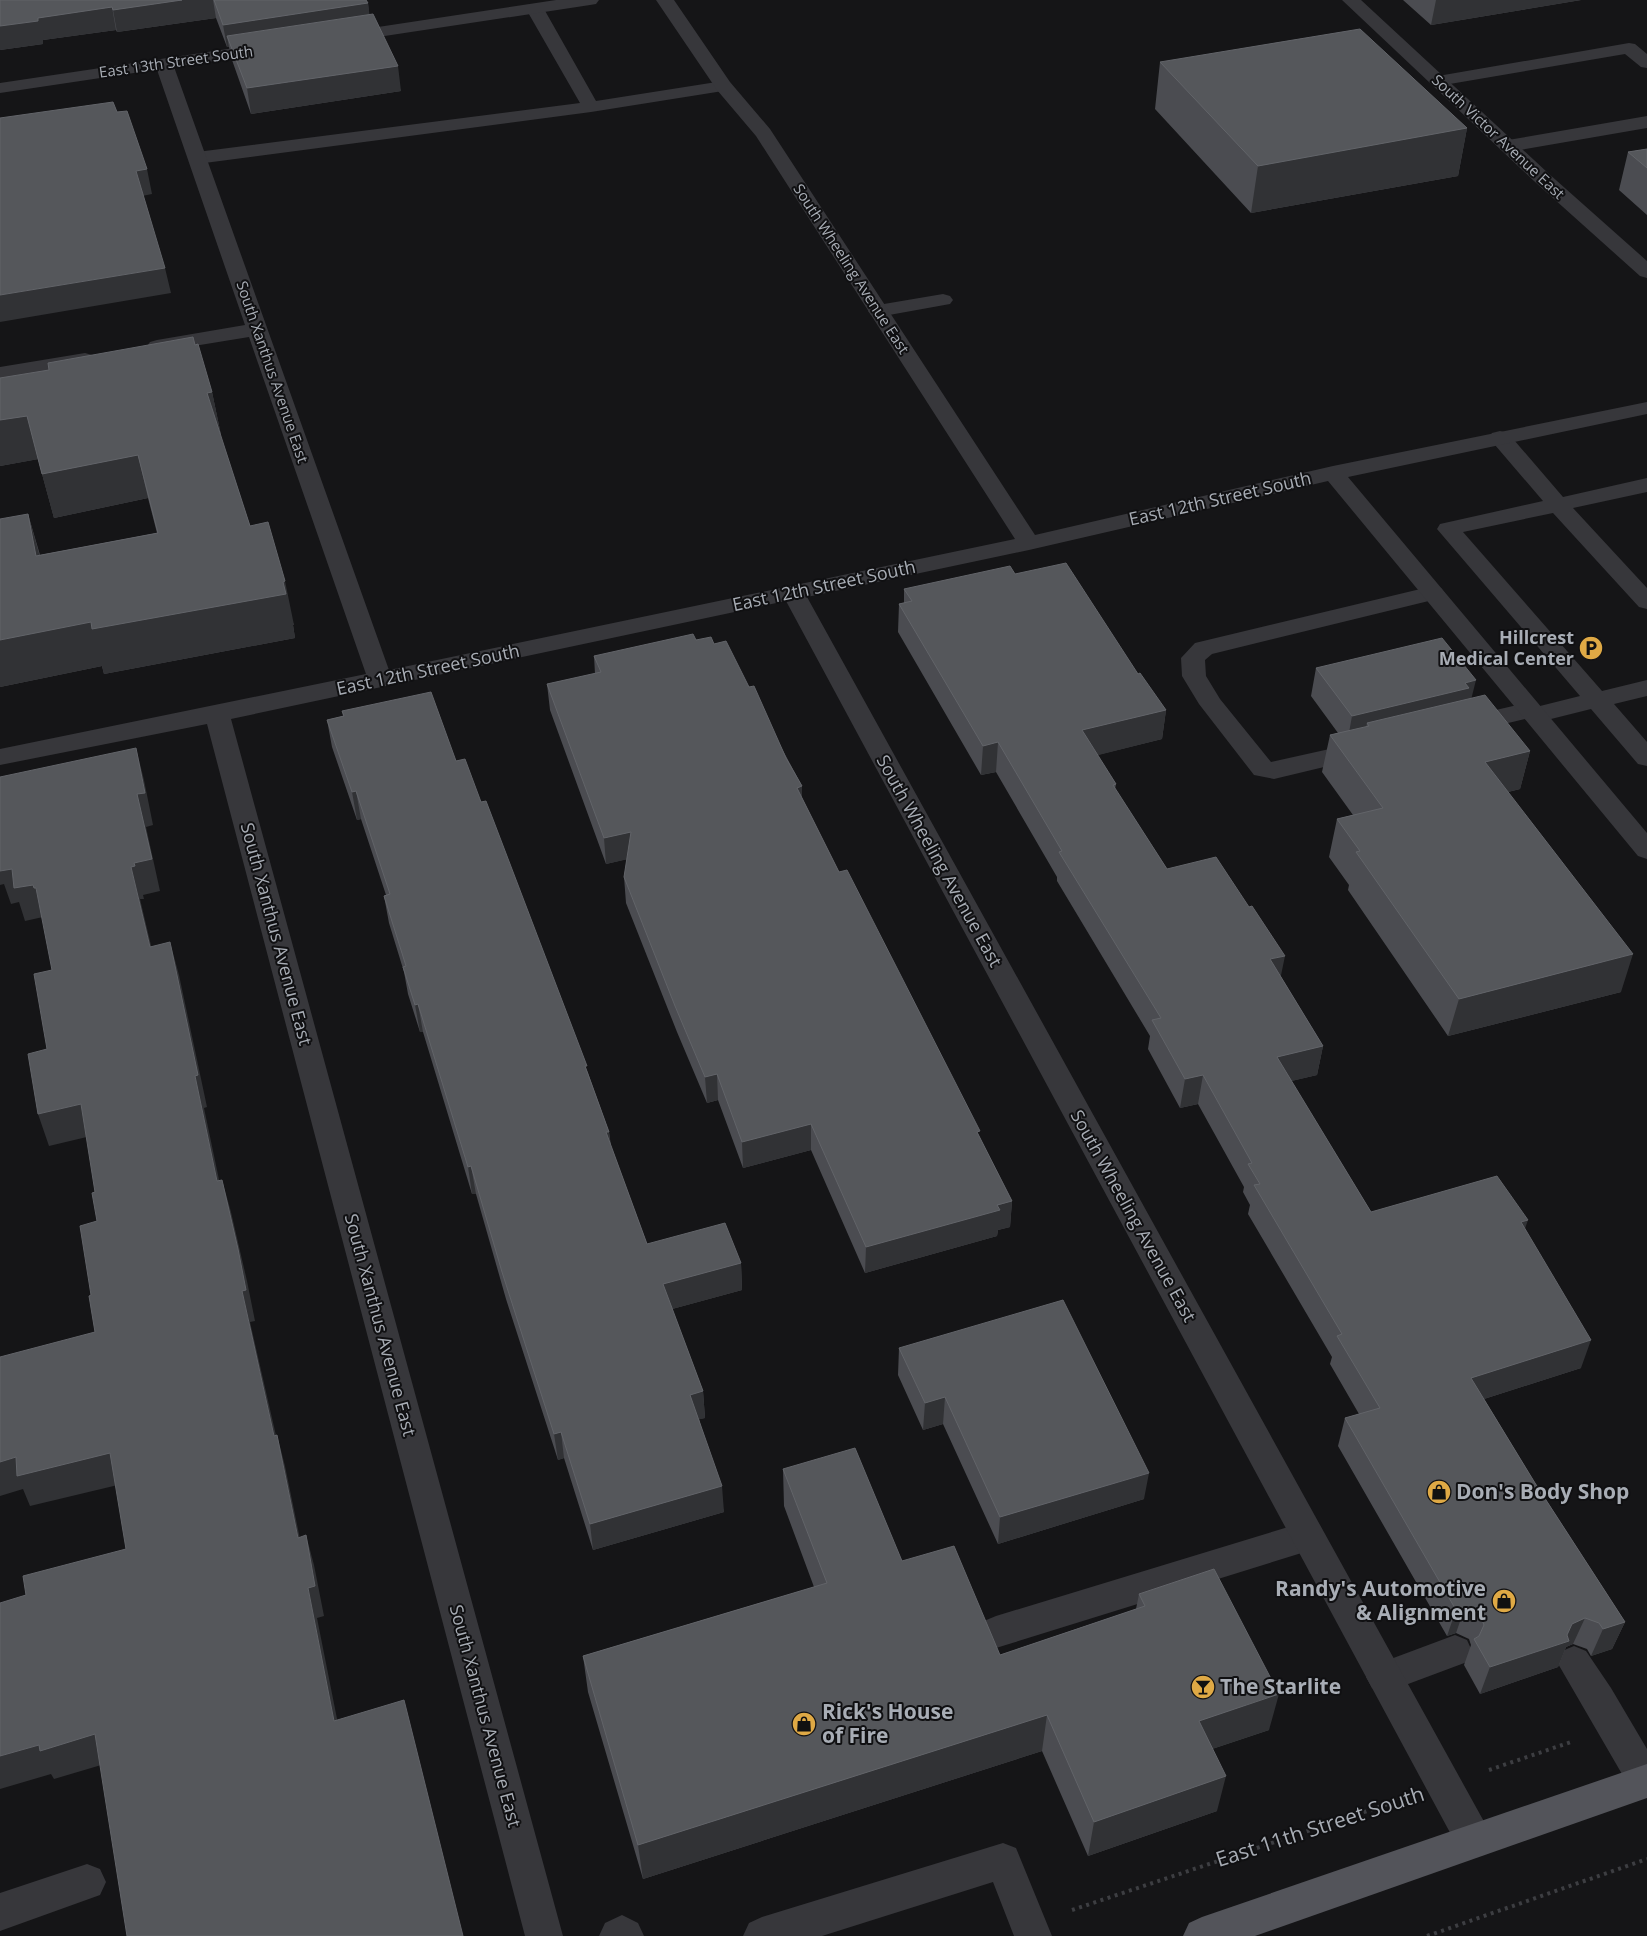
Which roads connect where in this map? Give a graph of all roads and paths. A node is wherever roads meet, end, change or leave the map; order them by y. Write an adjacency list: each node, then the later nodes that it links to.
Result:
1 (590, 0): 4 (street)
2 (665, 0): 10 (street, South Wheeling Avenue East)
3 (1351, 0): 9 (street, South Victor Avenue East)
4 (535, 9): 5 (street); 12 (street)
5 (330, 39)
6 (281, 46): 8 (street, East 13th Street South)
7 (1647, 63): 9 (street)
8 (164, 64): 11 (street, East 13th Street South); 15 (street, South Xanthus Avenue East)
9 (1438, 81): 14 (street, South Victor Avenue East)
10 (723, 86): 12 (street); 18 (street, South Wheeling Avenue East)
11 (0, 88)
12 (591, 107): 15 (street)
13 (1647, 122): 14 (street)
14 (1508, 146): 16 (street, South Victor Avenue East)
15 (196, 158): 19 (street, South Xanthus Avenue East)
16 (1647, 272)
17 (943, 300): 18 (street)
18 (878, 311): 28 (street, South Wheeling Avenue East)
19 (257, 329): 20 (street); 32 (street, South Xanthus Avenue East)
20 (134, 350)
21 (106, 355): 22 (street)
22 (0, 373)
23 (1647, 408): 24 (street, East 12th Street South)
24 (1500, 438): 25 (street, East 12th Street South); 27 (street)
25 (1333, 473): 28 (street, East 12th Street South); 30 (street)
26 (1647, 485): 27 (street)
27 (1558, 505): 31 (street); 34 (street)
28 (1029, 543): 29 (street, East 12th Street South)
29 (793, 593): 32 (street, East 12th Street South); 42 (street, South Wheeling Avenue East)
30 (1433, 594): 35 (street); 38 (street)
31 (1647, 602)
32 (380, 680): 36 (street, East 12th Street South)
33 (1647, 688): 34 (street)
34 (1597, 700): 35 (street); 40 (street)
35 (1533, 712): 37 (street); 41 (street)
36 (217, 714): 39 (street, East 12th Street South); 55 (street, South Xanthus Avenue East)
37 (1445, 730)
38 (1378, 746)
39 (0, 757)
40 (1647, 758)
41 (1647, 850)
42 (1308, 1536): 43 (street); 46 (street, South Wheeling Avenue East)
43 (996, 1632)
44 (1455, 1651): 46 (street)
45 (1574, 1662): 47 (street)
46 (1384, 1677): 49 (street, South Wheeling Avenue East)
47 (1615, 1728): 48 (street); 49 (path, East 11th Street South)
48 (1647, 1781): 50 (main road)
49 (1445, 1786): 50 (street, South Wheeling Avenue East); 54 (path, East 11th Street South)
50 (1474, 1840): 59 (main road)
51 (1647, 1859): 60 (path)
52 (87, 1882): 53 (street)
53 (0, 1912)
54 (1030, 1930): 58 (street)
55 (544, 1936)
56 (618, 1936): 57 (street)
57 (625, 1936)
58 (762, 1936)
59 (1202, 1936)
60 (1427, 1936)

